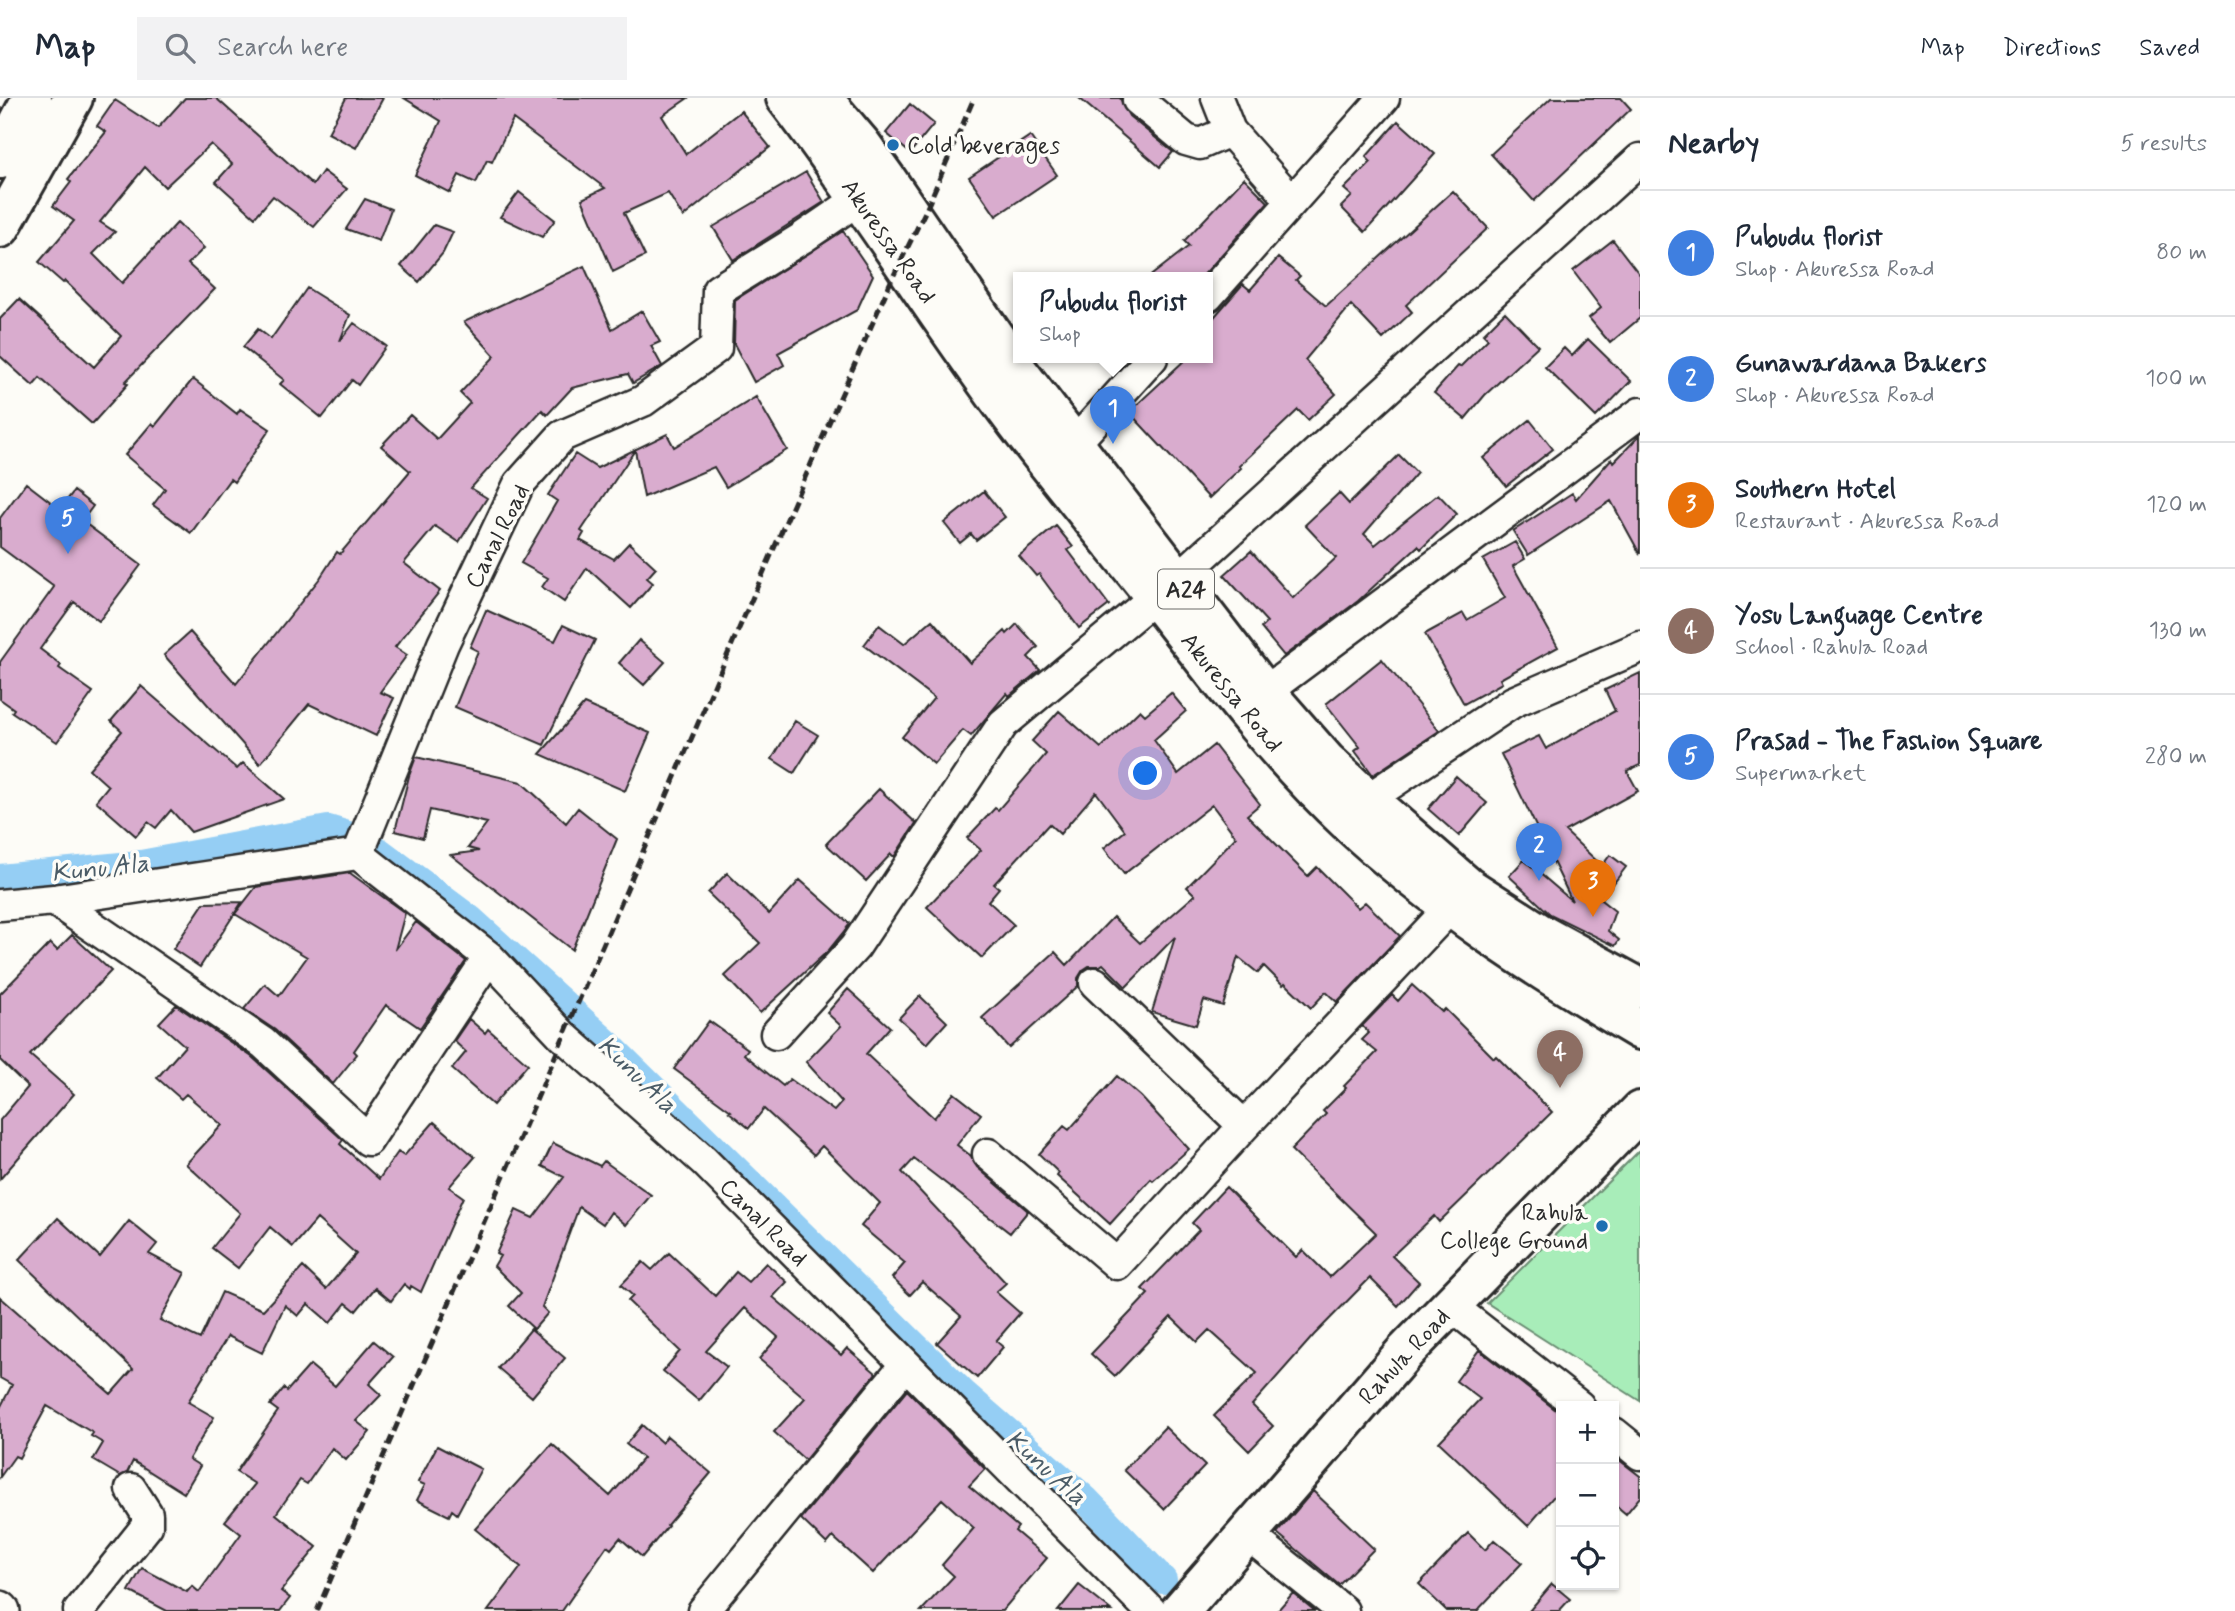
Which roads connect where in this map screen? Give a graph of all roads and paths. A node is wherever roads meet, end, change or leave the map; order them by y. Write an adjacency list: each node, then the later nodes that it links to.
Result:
1 (32, 98): 9 (main road)
2 (786, 98): 11 (main road, Akuressa Road / A24)
3 (822, 98): 11 (main road, Akuressa Road / A24)
4 (1139, 98): 8 (street)
5 (1217, 98): 8 (street)
6 (1384, 98): 12 (street)
7 (63, 101): 13 (main road)
8 (1230, 131): 12 (street)
9 (0, 159)
10 (1640, 159): 18 (street)
11 (873, 190): 17 (main road, Akuressa Road / A24); 18 (main road, Akuressa Road / A24); 22 (street, Canal Road)
12 (1293, 201): 14 (street)
13 (0, 229)
14 (1213, 290)
15 (1147, 363): 17 (street)
16 (1640, 413): 20 (street)
17 (1075, 443): 18 (main road, Akuressa Road / A24)
18 (1166, 588): 20 (main road, Akuressa Road / A24); 30 (street)
19 (1640, 647): 21 (street)
20 (1254, 700): 21 (main road, Akuressa Road / A24)
21 (1357, 811): 25 (main road, Akuressa Road / A24); 28 (main road, Akuressa Road / A24)
22 (358, 854): 23 (street); 26 (street, Canal Road)
23 (54, 900): 24 (street); 26 (street)
24 (0, 905)
25 (1450, 908): 29 (main road, Akuressa Road / A24); 32 (street)
26 (489, 957): 35 (street, Canal Road)
27 (1095, 983): 32 (street)
28 (1640, 988)
29 (1640, 1030)
30 (776, 1034)
31 (1640, 1111): 34 (main road, Rahula Road)
32 (1244, 1126): 33 (street)
33 (988, 1154)
34 (1450, 1305): 36 (street); 40 (main road, Rahula Road)
35 (905, 1365): 42 (street); 43 (street, Canal Road)
36 (1574, 1401)
37 (1619, 1437): 38 (street)
38 (1640, 1454)
39 (131, 1489): 41 (street)
40 (1247, 1534): 44 (main road, Rahula Road); 45 (street)
41 (79, 1611)
42 (703, 1611)
43 (1151, 1611)
44 (1181, 1611)
45 (1343, 1611)

